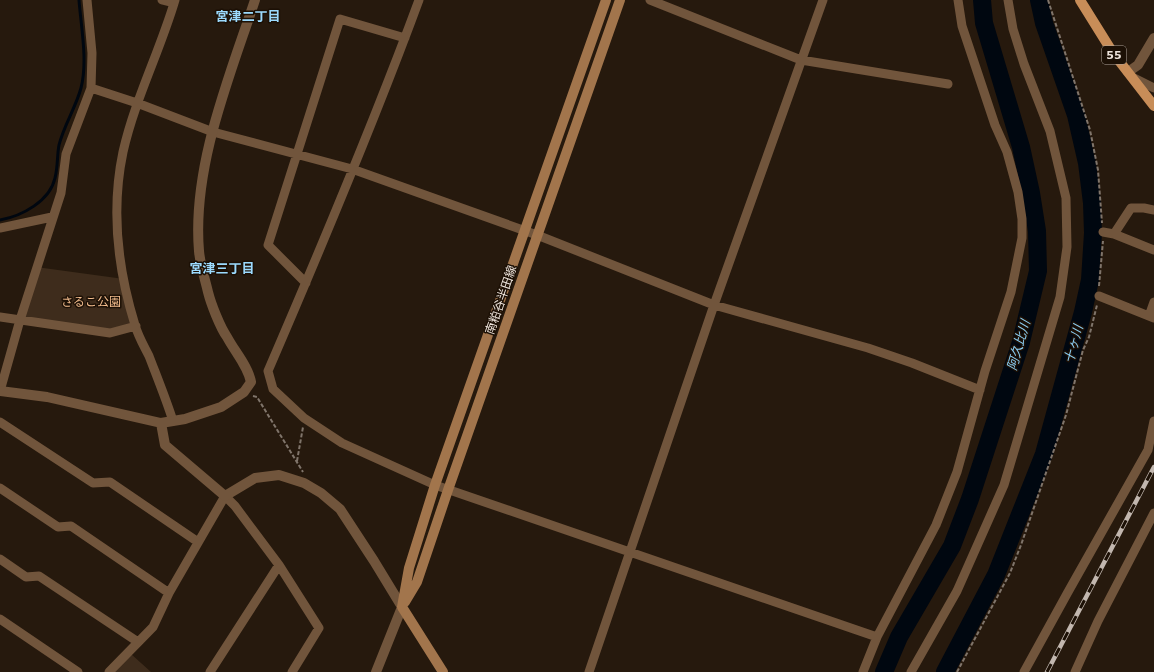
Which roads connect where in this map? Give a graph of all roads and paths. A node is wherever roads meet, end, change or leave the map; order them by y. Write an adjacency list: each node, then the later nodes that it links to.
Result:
1 (86, 0): 18 (street)
2 (162, 0): 12 (street)
3 (255, 0): 22 (street)
4 (419, 0): 13 (street)
5 (606, 0): 28 (main road, 南粕谷半田線)
6 (620, 0): 31 (main road, 南粕谷半田線)
7 (650, 0): 15 (street)
8 (823, 0): 15 (street)
9 (958, 0): 41 (street)
10 (1008, 0): 73 (street)
11 (1080, 0): 16 (main road, 55)
12 (175, 2): 20 (street)
13 (405, 38): 23 (street); 24 (street)
14 (1154, 38): 16 (street)
15 (801, 60): 17 (street); 36 (street)
16 (1129, 75): 19 (street); 21 (main road, 55)
17 (948, 84)
18 (91, 88): 20 (street); 26 (street)
19 (1154, 88)
20 (137, 103): 22 (street); 40 (street)
21 (1154, 106)
22 (213, 132): 23 (street); 43 (street)
23 (297, 155): 24 (street); 33 (street)
24 (352, 169): 28 (street); 33 (street)
25 (1154, 210): 30 (street)
26 (52, 218): 27 (street); 39 (street)
27 (0, 228)
28 (524, 231): 31 (street); 51 (main road, 南粕谷半田線)
29 (1102, 232): 30 (street)
30 (1114, 234): 32 (street)
31 (537, 235): 36 (street); 53 (main road, 南粕谷半田線)
32 (1154, 250)
33 (306, 283): 44 (street)
34 (1099, 296): 38 (street)
35 (1154, 302): 38 (street)
36 (714, 305): 41 (street); 57 (street)
37 (0, 317): 39 (street)
38 (1151, 317)
39 (20, 320): 40 (street); 42 (street)
40 (136, 326): 45 (street)
41 (980, 390): 63 (street)
42 (0, 391): 48 (street)
43 (244, 392): 45 (street); 49 (path)
44 (304, 418): 49 (path); 51 (street)
45 (173, 421): 48 (street)
46 (1154, 421): 74 (street)
47 (0, 422): 56 (street)
48 (161, 423): 54 (street)
49 (297, 462): 50 (path)
50 (304, 483): 54 (street); 61 (street)
51 (435, 485): 53 (street); 61 (main road, 南粕谷半田線)
52 (0, 488): 60 (street)
53 (448, 490): 57 (street); 61 (main road, 南粕谷半田線)
54 (225, 496): 56 (street); 59 (street)
55 (1154, 513): 75 (street)
56 (198, 542): 60 (street)
57 (629, 551): 63 (street); 71 (street)
58 (0, 560): 64 (street)
59 (279, 565): 67 (street); 68 (street)
60 (169, 593): 64 (street)
61 (402, 607): 69 (street); 70 (main road)
62 (0, 620): 65 (street)
63 (877, 637): 72 (street)
64 (138, 642): 66 (street)
65 (78, 672)
66 (109, 672)
67 (210, 672)
68 (292, 672)
69 (376, 672)
70 (444, 672)
71 (588, 672)
72 (863, 672)
73 (911, 672)
74 (1024, 672)
75 (1075, 672)

